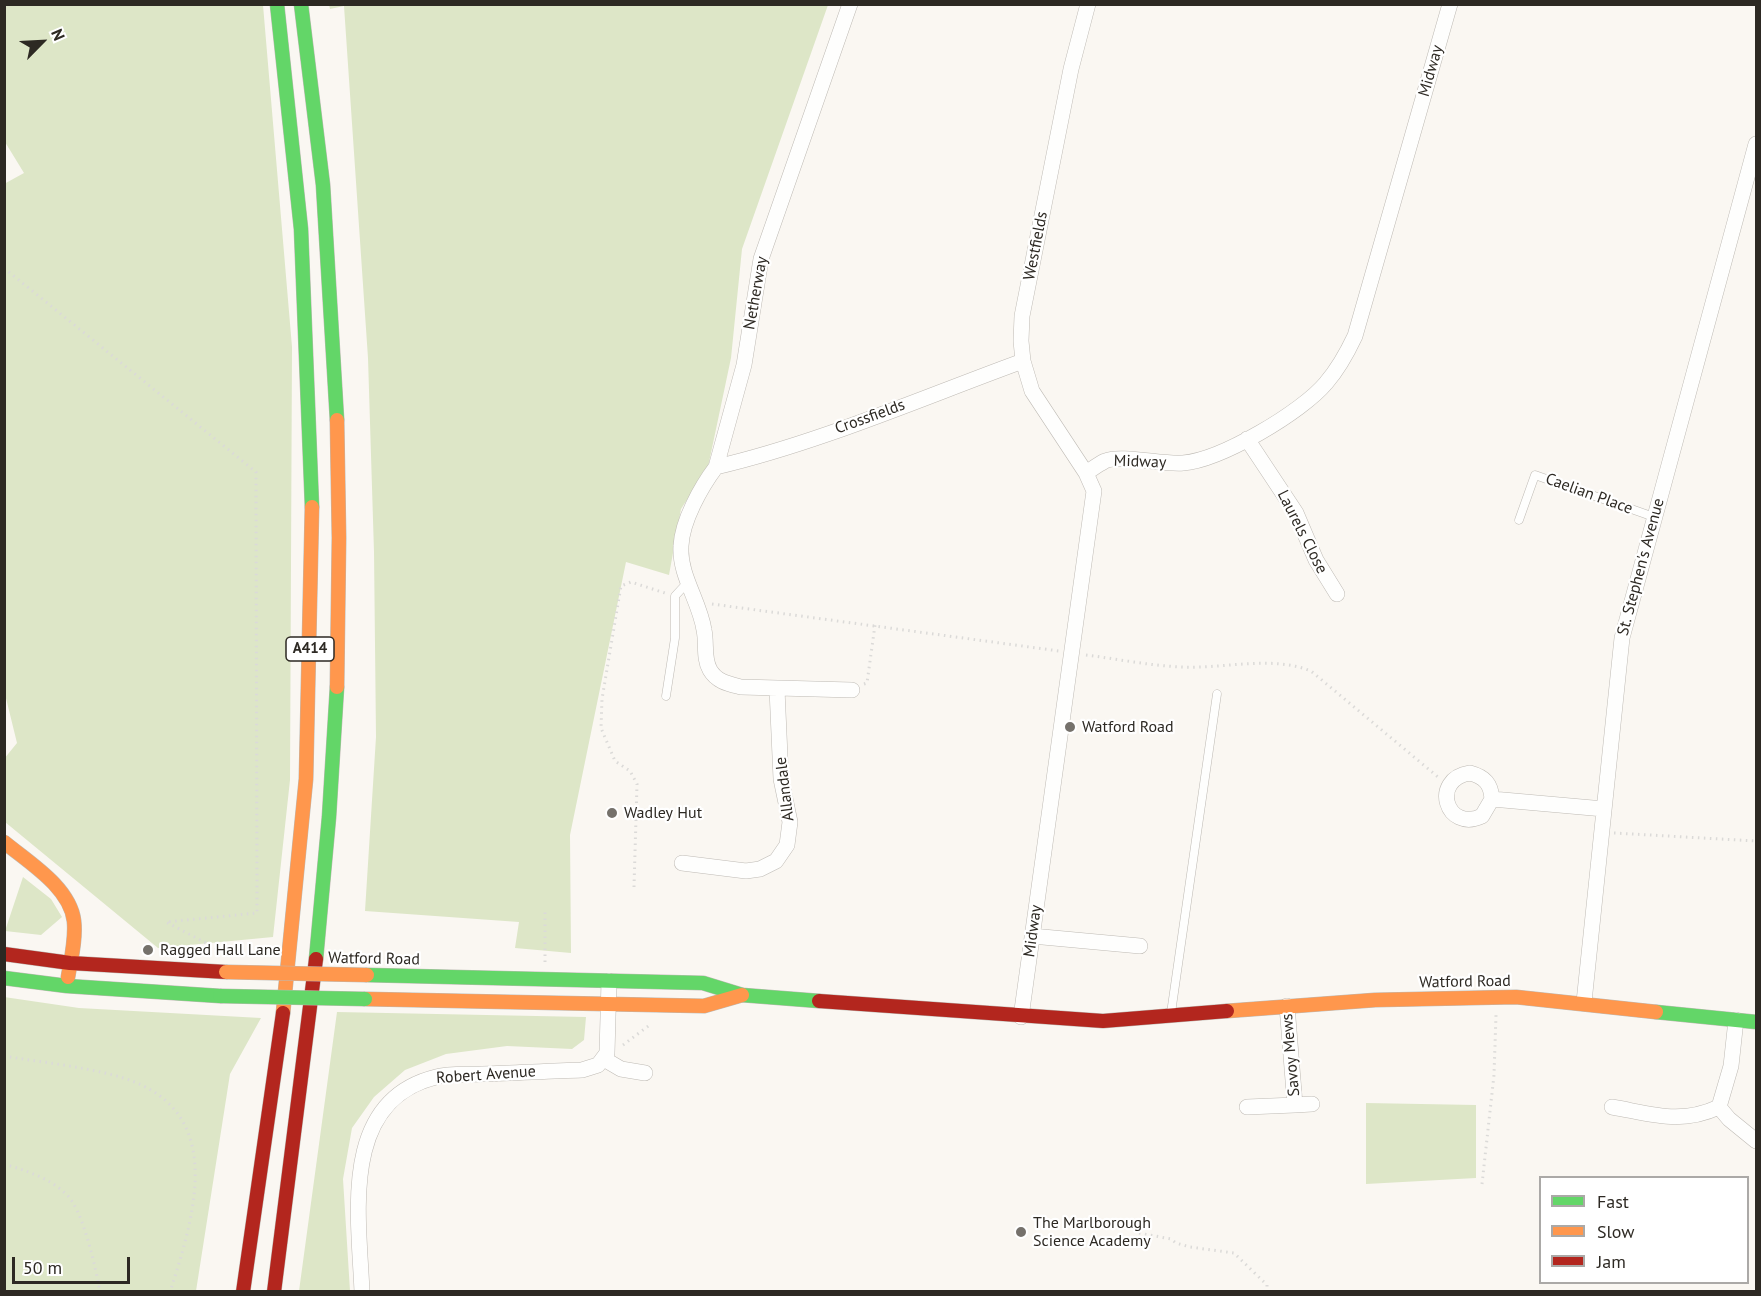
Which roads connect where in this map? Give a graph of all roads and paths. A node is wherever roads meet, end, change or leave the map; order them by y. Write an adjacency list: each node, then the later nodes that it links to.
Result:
1 (277, 4): 66 (main road, A414)
2 (301, 4): 67 (main road, A414)
3 (850, 4): 10 (street, Netherway)
4 (1088, 4): 8 (street, Westfields)
5 (1450, 4): 9 (street, Midway)
6 (1756, 144): 12 (street, St. Stephen's Avenue)
7 (4, 268): 37 (path)
8 (1023, 361): 10 (street, Crossfields); 11 (street, Westfields)
9 (1247, 439): 11 (street, Midway); 15 (street, Laurels Close)
10 (716, 467): 14 (street, Netherway)
11 (1086, 473): 19 (street, Midway)
12 (1654, 517): 13 (lane, Caelian Place); 26 (street, St. Stephen's Avenue)
13 (1519, 520)
14 (688, 582): 16 (lane); 17 (street)
15 (1337, 594)
16 (675, 596): 23 (lane); 31 (path)
17 (697, 603): 18 (path); 20 (street)
18 (874, 625): 19 (path); 21 (path)
19 (1071, 653): 24 (path); 33 (street, Midway)
20 (777, 689): 21 (street); 30 (street, Allandale)
21 (852, 690)
22 (1217, 694): 47 (lane)
23 (666, 696)
24 (1449, 786): 25 (street); 25 (street)
25 (1492, 800): 26 (street)
26 (1604, 808): 27 (street, St. Stephen's Avenue)
27 (1603, 833): 28 (path); 44 (street, St. Stephen's Avenue)
28 (1756, 841)
29 (4, 842): 36 (main road)
30 (682, 863)
31 (634, 887)
32 (545, 911): 39 (path)
33 (1032, 936): 34 (street); 48 (street, Midway)
34 (1140, 946)
35 (4, 954): 36 (main road, Watford Road)
36 (70, 963): 37 (main road, Watford Road); 41 (main road)
37 (226, 972): 39 (main road, Watford Road, bridge)
38 (4, 978): 41 (main road, Watford Road)
39 (544, 979): 40 (main road, Watford Road)
40 (609, 981): 42 (main road, Watford Road); 45 (street)
41 (67, 986): 45 (main road, Watford Road, bridge)
42 (742, 995): 45 (main road, Watford Road); 48 (main road, Watford Road)
43 (1496, 998): 44 (main road, Watford Road); 46 (main road, Watford Road); 62 (path)
44 (1584, 1002): 49 (main road, Watford Road)
45 (608, 1004): 52 (street)
46 (1287, 1006): 47 (main road, Watford Road); 56 (street, Savoy Mews)
47 (1171, 1015): 48 (main road, Watford Road)
48 (1021, 1017)
49 (1736, 1020): 50 (main road, Watford Road); 59 (street)
50 (1756, 1022)
51 (642, 1032): 52 (path)
52 (606, 1055): 54 (street); 68 (street, Robert Avenue)
53 (4, 1056): 65 (path)
54 (645, 1073)
55 (1312, 1104): 56 (street, Savoy Mews)
56 (1295, 1105): 57 (street, Savoy Mews)
57 (1247, 1107)
58 (1612, 1107): 59 (street)
59 (1719, 1107): 60 (street)
60 (1756, 1141)
61 (4, 1164): 64 (path)
62 (1482, 1184)
63 (1139, 1233): 69 (path)
64 (99, 1292)
65 (170, 1292)
66 (243, 1292)
67 (274, 1292)
68 (362, 1292)
69 (1267, 1292)

